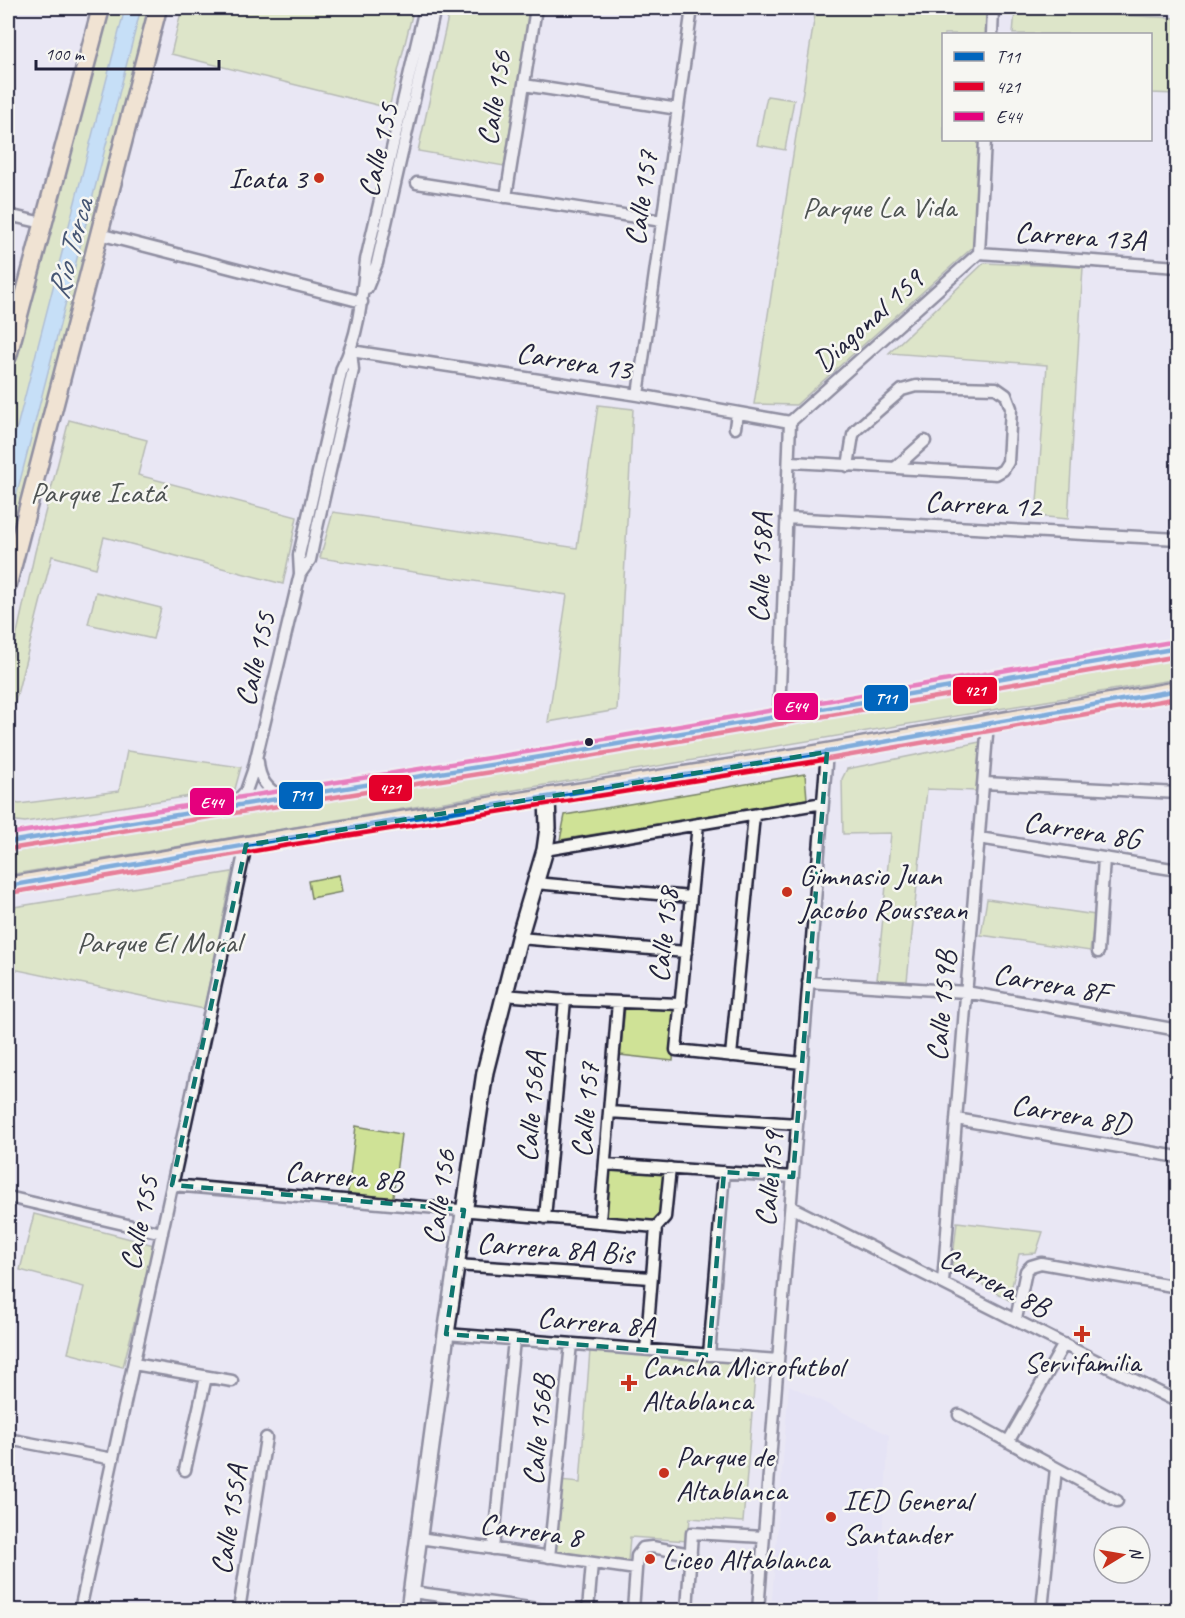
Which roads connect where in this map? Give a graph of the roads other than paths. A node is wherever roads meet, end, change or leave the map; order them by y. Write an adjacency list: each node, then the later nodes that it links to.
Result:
1 (101, 8): 16 (main road)
2 (159, 8): 17 (main road)
3 (425, 8): 20 (street, Calle 155)
4 (435, 8): 20 (street, Calle 155)
5 (536, 8): 9 (street, Calle 156)
6 (692, 8): 10 (street, Calle 157)
7 (993, 8): 8 (street)
8 (992, 33)
9 (524, 85): 10 (street); 13 (street, Calle 156)
10 (678, 109): 15 (street, Calle 157)
11 (985, 141): 18 (street)
12 (417, 183): 13 (street)
13 (506, 197): 15 (street)
14 (8, 215): 16 (street)
15 (662, 221): 23 (street, Calle 157)
16 (43, 223): 22 (main road)
17 (99, 234): 20 (street); 33 (main road)
18 (979, 253): 19 (street, Carrera 13A); 25 (street, Diagonal 159)
19 (1178, 267)
20 (362, 302): 21 (street, Calle 155)
21 (351, 351): 23 (street, Carrera 13); 39 (street, Calle 155)
22 (8, 356)
23 (638, 395): 24 (street, Carrera 13)
24 (737, 413): 25 (street, Carrera 13); 26 (street)
25 (790, 422): 28 (street, Calle 158A)
26 (735, 428)
27 (925, 441): 30 (street)
28 (789, 462): 29 (street); 31 (street, Calle 158A)
29 (848, 466): 30 (street); 30 (street)
30 (895, 468)
31 (786, 518): 32 (street, Carrera 12); 36 (street, Calle 158A)
32 (1178, 539)
33 (8, 584)
34 (1178, 648): 36 (main road)
35 (1178, 690): 38 (main road)
36 (779, 716): 43 (main road)
37 (987, 735): 40 (street, Calle 159B)
38 (827, 752): 42 (main road); 44 (street, Calle 159)
39 (257, 756): 43 (street, Calle 155); 45 (street, Calle 155)
40 (984, 783): 41 (street); 48 (street, Calle 159B)
41 (1178, 793)
42 (547, 796): 50 (main road); 51 (street, Calle 156)
43 (283, 798): 45 (main road)
44 (823, 803): 46 (street); 60 (street, Calle 159)
45 (233, 806): 49 (main road)
46 (754, 815): 47 (street); 67 (street)
47 (698, 824): 51 (street); 56 (street, Calle 158)
48 (979, 838): 52 (street, Carrera 8G); 61 (street, Calle 159B)
49 (8, 841)
50 (246, 846): 55 (main road); 77 (street, Calle 155)
51 (544, 850): 54 (street, Calle 156)
52 (1104, 858): 53 (street, Carrera 8G); 59 (street)
53 (1178, 870)
54 (535, 883): 56 (street); 57 (street, Calle 156)
55 (8, 886)
56 (691, 897): 58 (street, Calle 158)
57 (519, 938): 58 (street); 62 (street, Calle 156)
58 (686, 952): 65 (street, Calle 158)
59 (1098, 952)
60 (808, 982): 61 (street, Carrera 8F); 68 (street, Calle 159)
61 (966, 992): 66 (street, Carrera 8F); 70 (street, Calle 159B)
62 (504, 995): 63 (street); 80 (street, Calle 156)
63 (565, 1000): 64 (street); 81 (street, Calle 156A)
64 (618, 1002): 65 (street); 69 (street, Calle 157)
65 (681, 1004): 67 (street, Calle 158)
66 (1178, 1030)
67 (731, 1056): 68 (street)
68 (802, 1063): 71 (street, Calle 159)
69 (609, 1112): 71 (street); 73 (street, Calle 157)
70 (956, 1119): 72 (street, Carrera 8D); 87 (street, Calle 159B)
71 (797, 1124): 76 (street, Calle 159)
72 (1178, 1157)
73 (605, 1164): 74 (street); 82 (street, Calle 157)
74 (670, 1168): 75 (street); 83 (street)
75 (724, 1172): 76 (street); 95 (street)
76 (793, 1177): 79 (street, Calle 159)
77 (172, 1185): 80 (street, Carrera 8B); 84 (street, Calle 155)
78 (8, 1197): 84 (street)
79 (790, 1207): 87 (street, Carrera 8B); 96 (street, Calle 159)
80 (464, 1210): 81 (street, Carrera 8B); 85 (street, Calle 156)
81 (545, 1218): 82 (street, Carrera 8B)
82 (600, 1221): 83 (street, Carrera 8B)
83 (656, 1227): 86 (street)
84 (162, 1233): 97 (street, Calle 155)
85 (456, 1266): 86 (street, Carrera 8A Bis); 90 (street, Calle 156)
86 (651, 1278): 94 (street)
87 (942, 1282): 89 (street, Carrera 8B)
88 (1178, 1287): 89 (street)
89 (1016, 1319): 93 (street, Carrera 8B)
90 (446, 1334): 91 (street, Carrera 8A); 110 (street, Calle 156)
91 (514, 1340): 92 (street, Carrera 8A); 111 (street)
92 (571, 1344): 94 (street, Carrera 8A); 113 (street, Calle 156B)
93 (1064, 1344): 100 (street, Carrera 8B); 104 (street)
94 (646, 1350): 95 (street, Carrera 8A)
95 (709, 1355): 96 (street, Carrera 8A)
96 (778, 1360): 109 (street, Calle 159)
97 (134, 1364): 98 (street); 105 (street, Calle 155)
98 (206, 1377): 99 (street); 107 (street)
99 (232, 1381)
100 (1178, 1402)
101 (958, 1415): 104 (street)
102 (266, 1438): 119 (street, Calle 155A)
103 (8, 1439): 105 (street)
104 (1008, 1442): 106 (street)
105 (113, 1459): 118 (street, Calle 155)
106 (1056, 1468): 108 (street); 126 (street)
107 (185, 1470)
108 (1117, 1501)
109 (764, 1537): 112 (street); 117 (street, Calle 159)
110 (419, 1538): 111 (street, Carrera 8); 116 (street, Calle 156)
111 (493, 1549): 113 (street, Carrera 8)
112 (691, 1554): 115 (street); 124 (street)
113 (549, 1557): 114 (street, Carrera 8)
114 (592, 1563): 115 (street, Carrera 8); 122 (street)
115 (636, 1569): 123 (street)
116 (412, 1592): 120 (street, Calle 156); 121 (street)
117 (758, 1610): 125 (street)
118 (80, 1611)
119 (239, 1611)
120 (409, 1611)
121 (544, 1611)
122 (588, 1611)
123 (633, 1611)
124 (687, 1611)
125 (766, 1611)
126 (1042, 1611)

